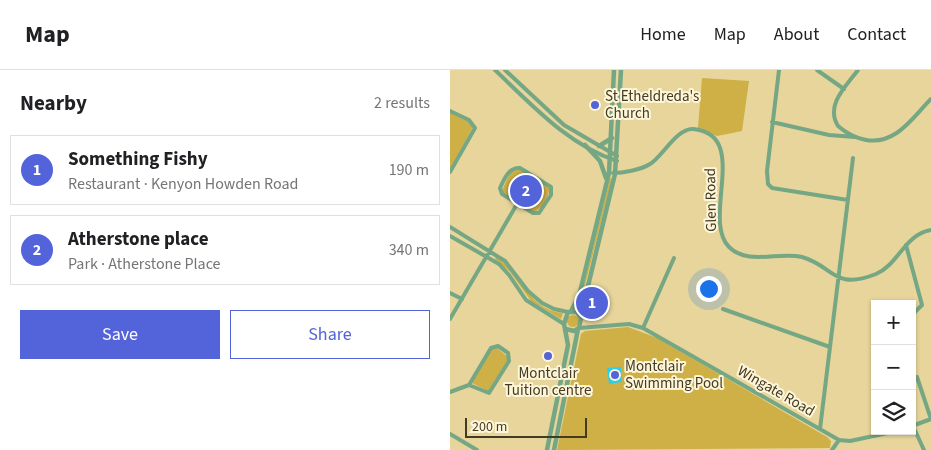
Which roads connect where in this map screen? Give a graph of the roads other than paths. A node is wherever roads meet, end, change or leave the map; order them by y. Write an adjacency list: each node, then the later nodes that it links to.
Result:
1 (495, 70): 8 (street)
2 (505, 70): 8 (street); 16 (street)
3 (614, 70): 14 (street)
4 (621, 70): 19 (street)
5 (779, 70): 12 (street)
6 (817, 70): 9 (street)
7 (858, 70): 9 (street)
8 (501, 76): 15 (street)
9 (844, 89): 13 (street)
10 (931, 99): 13 (street)
11 (450, 111): 20 (street)
12 (772, 122): 13 (street); 23 (street)
13 (855, 137)
14 (612, 138): 16 (street); 17 (street)
15 (585, 145): 17 (street); 21 (street)
16 (599, 146): 17 (street)
17 (610, 156): 19 (street); 21 (street)
18 (853, 158): 23 (street)
19 (618, 159): 22 (street)
20 (450, 172)
21 (606, 172): 22 (street, Glen Road); 36 (street)
22 (616, 174): 32 (street, Glen Road); 38 (street)
23 (848, 200): 32 (street)
24 (517, 204): 24 (street); 29 (street)
25 (450, 227): 29 (street)
26 (931, 230): 28 (street)
27 (450, 236): 30 (street)
28 (906, 245): 32 (street); 37 (street)
29 (490, 252): 30 (street); 36 (street)
30 (487, 257): 34 (street); 40 (street)
31 (674, 258): 43 (street)
32 (839, 278): 45 (street)
33 (450, 293): 34 (street)
34 (462, 299): 39 (street)
35 (723, 310): 45 (street)
36 (570, 311): 38 (street); 40 (street)
37 (916, 311)
38 (581, 318): 41 (street, Wingate Road); 42 (street)
39 (450, 319)
40 (564, 324): 44 (street)
41 (593, 326): 42 (street, Wingate Road); 43 (street, Wingate Road)
42 (578, 328): 44 (street); 47 (street)
43 (643, 328): 55 (street, Wingate Road)
44 (566, 329): 46 (street)
45 (830, 347): 55 (street)
46 (567, 351): 47 (street); 51 (street)
47 (574, 352): 52 (street)
48 (917, 377): 53 (street)
49 (469, 385): 49 (street); 50 (street)
50 (450, 392)
51 (559, 395): 52 (street); 61 (street)
52 (565, 396): 62 (street)
53 (931, 419): 54 (street)
54 (916, 425)
55 (820, 429): 59 (street, Wingate Road)
56 (916, 433): 64 (street)
57 (450, 434): 60 (street)
58 (878, 435): 59 (street)
59 (839, 440): 63 (street)
60 (476, 450)
61 (547, 450)
62 (554, 450)
63 (832, 450)
64 (924, 450)

